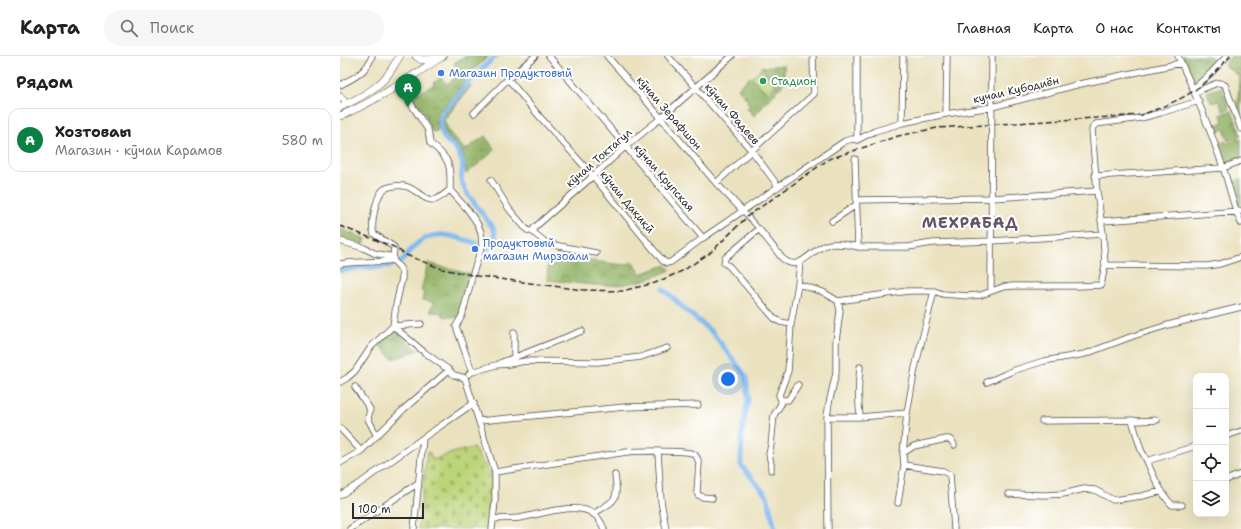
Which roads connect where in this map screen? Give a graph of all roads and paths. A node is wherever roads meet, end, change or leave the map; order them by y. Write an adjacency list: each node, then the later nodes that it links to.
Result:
1 (372, 56): 19 (street)
2 (400, 56): 25 (main road)
3 (416, 56): 4 (main road)
4 (443, 56): 20 (main road)
5 (535, 56): 18 (street)
6 (549, 56): 35 (street, кӯчаи Крупская)
7 (607, 56): 31 (street, кӯчаи Зерафшон)
8 (668, 56): 21 (street, кӯчаи Фадеев)
9 (732, 56): 21 (street, кӯчаи Токтагул)
10 (813, 56): 36 (street)
11 (857, 56): 34 (street)
12 (903, 56): 32 (street)
13 (946, 56): 29 (street)
14 (992, 56): 27 (street)
15 (1178, 56): 17 (street)
16 (1227, 56): 22 (street)
17 (1181, 63): 22 (street); 27 (street, кучаи Кубодиён)
18 (508, 79): 28 (street); 40 (street, кӯчаи Дақиқӣ)
19 (340, 86)
20 (397, 86): 30 (main road); 45 (street)
21 (696, 88): 31 (street, кӯчаи Токтагул); 36 (street, кӯчаи Фадеев)
22 (1194, 91): 24 (street); 33 (street)
23 (340, 96): 25 (street)
24 (1199, 101): 39 (street); 41 (street)
25 (348, 104): 26 (main road)
26 (340, 107)
27 (992, 107): 29 (street, кучаи Кубодиён); 47 (street)
28 (474, 113)
29 (946, 114): 32 (street, кучаи Кубодиён)
30 (340, 116)
31 (662, 118): 35 (street, кӯчаи Токтагул); 43 (street, кӯчаи Зерафшон)
32 (902, 123): 34 (street, кучаи Кубодиён)
33 (1241, 129)
34 (857, 140): 44 (street, кучаи Кубодиён)
35 (625, 147): 40 (street, кӯчаи Токтагул); 57 (street, кӯчаи Крупская)
36 (752, 152): 43 (street); 44 (street, кӯчаи Фадеев)
37 (855, 159): 48 (street)
38 (1241, 161): 39 (street)
39 (1223, 168): 41 (street); 50 (street)
40 (593, 176): 55 (street, кӯчаи Токтагул); 64 (street, кӯчаи Дақиқӣ)
41 (1095, 176): 46 (street)
42 (491, 180): 55 (street)
43 (716, 183): 49 (street)
44 (778, 186): 49 (street, кучаи Кубодиён)
45 (450, 190): 63 (street); 83 (street)
46 (1097, 191): 47 (street); 52 (street)
47 (992, 198): 48 (street); 59 (street)
48 (856, 203): 51 (street); 60 (street)
49 (743, 211): 54 (street); 57 (street, кучаи Кубодиён)
50 (1238, 211): 52 (street); 53 (street)
51 (832, 221)
52 (1102, 221): 56 (street)
53 (1241, 223)
54 (759, 229): 65 (street); 74 (street)
55 (533, 232): 61 (street)
56 (1103, 234): 59 (street); 67 (street)
57 (703, 238): 64 (street, кучаи Кубодиён)
58 (340, 241): 63 (street)
59 (992, 241): 60 (street); 70 (street)
60 (858, 246): 65 (street)
61 (596, 253)
62 (1241, 257): 67 (street)
63 (393, 258): 66 (street); 75 (street)
64 (670, 262)
65 (800, 262): 68 (street)
66 (340, 264)
67 (1105, 265): 70 (street)
68 (798, 284): 71 (street); 74 (street)
69 (934, 291): 70 (street); 71 (street); 92 (street)
70 (991, 291)
71 (838, 301): 93 (street)
72 (1241, 307): 86 (street)
73 (421, 324): 75 (street)
74 (791, 324): 89 (street)
75 (393, 326): 82 (street); 85 (street)
76 (582, 331): 79 (street)
77 (514, 332): 79 (street)
78 (667, 348): 80 (street)
79 (514, 357): 80 (street)
80 (496, 365): 83 (street)
81 (860, 367): 94 (street)
82 (449, 370): 84 (street); 102 (street)
83 (472, 372): 84 (street)
84 (465, 378): 90 (street)
85 (340, 382)
86 (987, 382)
87 (798, 385): 89 (street)
88 (355, 387): 102 (street)
89 (781, 400): 112 (street)
90 (474, 404): 97 (street); 103 (street)
91 (698, 405): 97 (street)
92 (907, 413): 94 (street); 108 (street)
93 (827, 417): 94 (street); 131 (street)
94 (860, 417)
95 (1132, 420): 96 (street); 98 (street); 109 (street)
96 (1157, 420)
97 (479, 421): 113 (street)
98 (1042, 421)
99 (340, 428): 106 (street)
100 (1241, 431): 101 (street)
101 (1229, 435)
102 (377, 436): 106 (street)
103 (422, 438): 117 (street); 120 (street)
104 (954, 445): 108 (street)
105 (1193, 447): 109 (street)
106 (361, 451): 110 (street)
107 (658, 452): 113 (street); 121 (street); 130 (street)
108 (903, 453): 111 (street)
109 (1147, 461): 118 (street)
110 (340, 463)
111 (904, 465): 122 (street); 132 (street)
112 (771, 470)
113 (495, 472): 125 (street)
114 (1241, 474): 116 (street)
115 (615, 475): 124 (street)
116 (1229, 479)
117 (418, 483): 126 (street); 127 (street)
118 (1162, 491): 119 (street); 123 (street)
119 (1009, 494)
120 (340, 495)
121 (712, 498)
122 (898, 503)
123 (1182, 505)
124 (593, 514): 125 (street); 129 (street)
125 (494, 519): 128 (street)
126 (413, 528)
127 (350, 529)
128 (492, 529)
129 (604, 529)
130 (666, 529)
131 (828, 529)
132 (954, 529)

